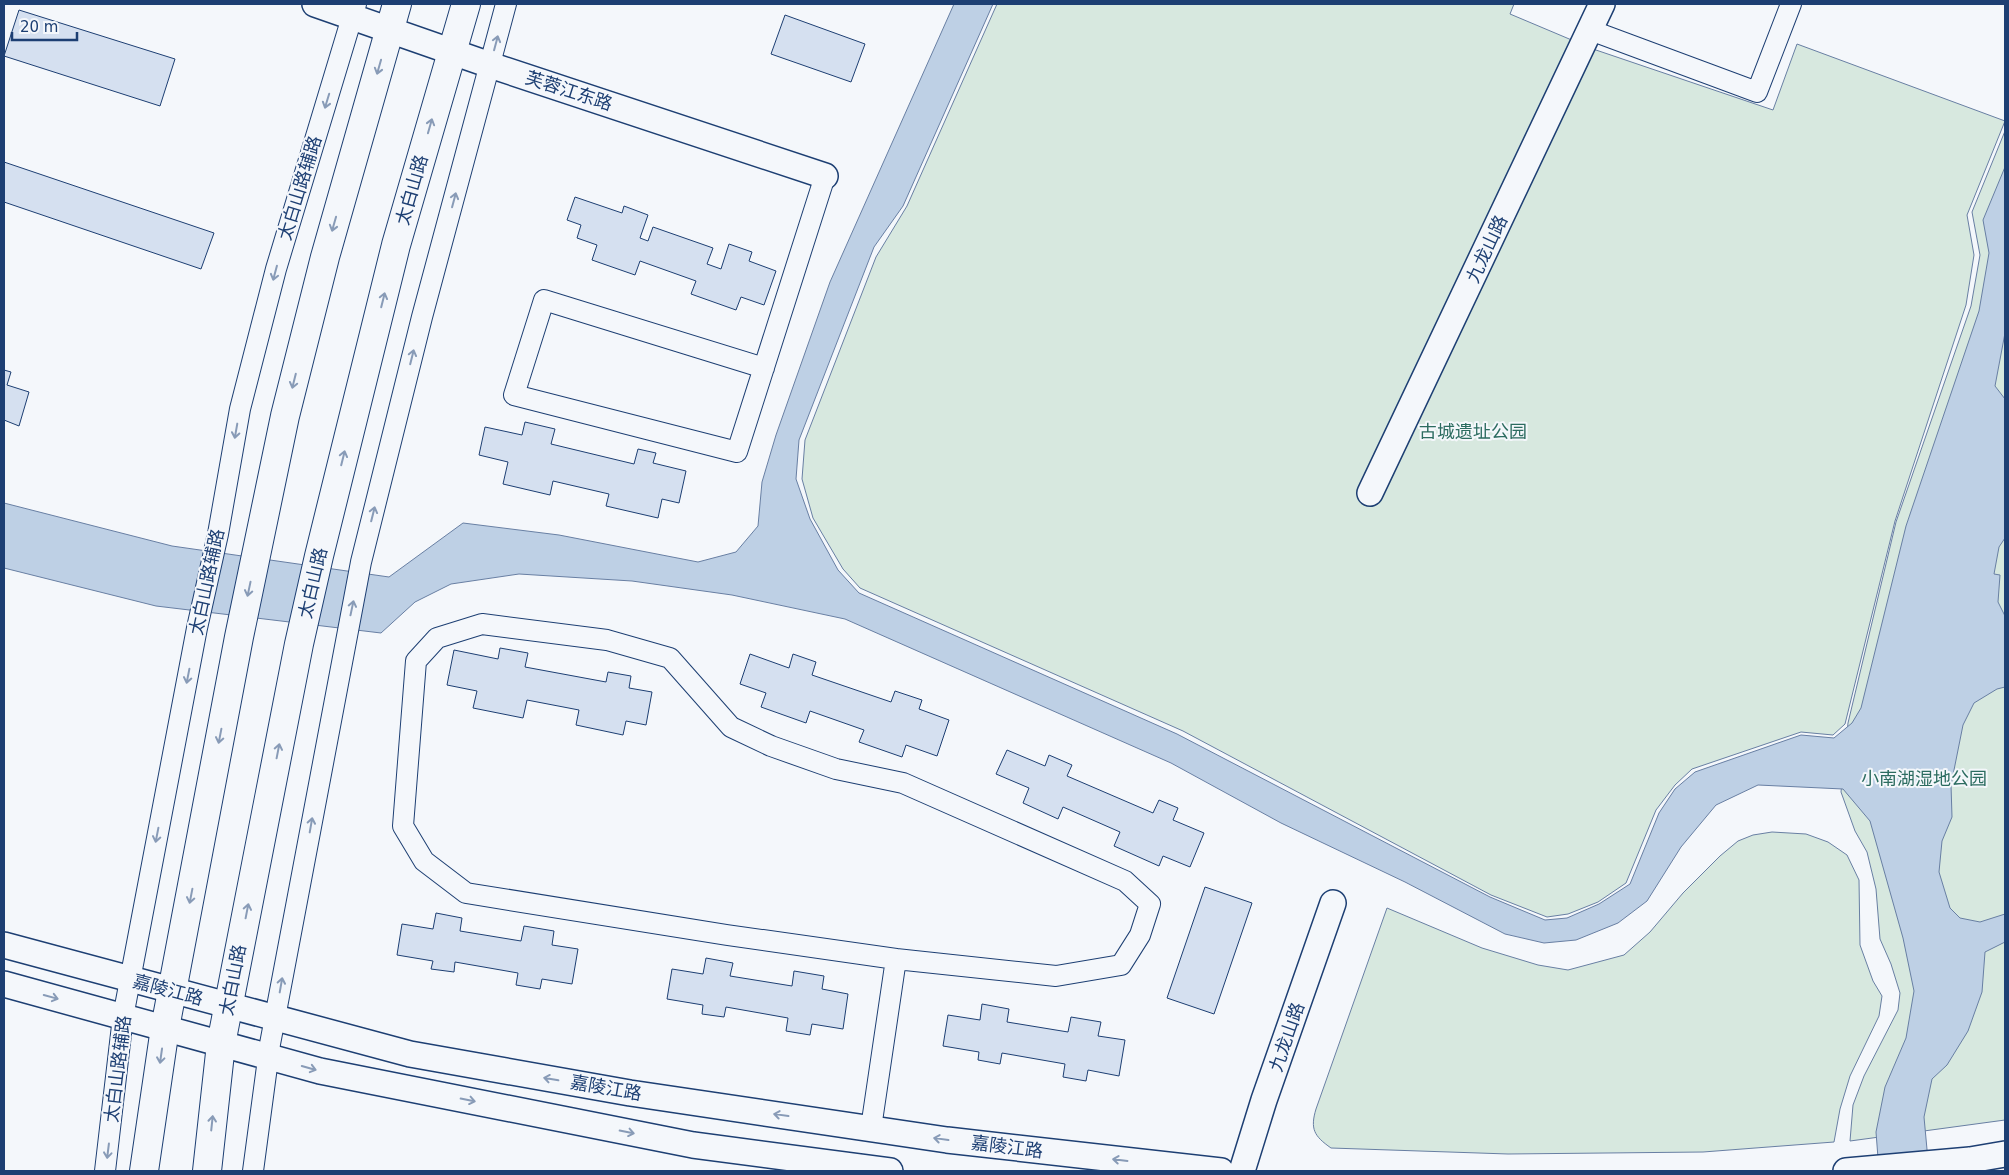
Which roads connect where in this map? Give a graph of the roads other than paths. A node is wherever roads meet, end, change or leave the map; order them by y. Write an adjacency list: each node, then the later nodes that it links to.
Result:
1 (314, 4): 6 (street, 芙蓉江东路)
2 (466, 4): 9 (main road, 太白山路)
3 (506, 4): 10 (street, one-way to 3)
4 (1602, 4): 8 (street, 九龙山路)
5 (1792, 4): 8 (street)
6 (354, 10): 7 (street, 芙蓉江东路); 17 (street, 太白山路辅路, one-way to 17)
7 (393, 16): 9 (street, 芙蓉江东路); 19 (main road, one-way to 19)
8 (1590, 30): 13 (street, 九龙山路)
9 (451, 51): 10 (street, 芙蓉江东路); 20 (main road, 太白山路, one-way to 9)
10 (490, 65): 11 (street, 芙蓉江东路); 22 (street, one-way to 10)
11 (825, 176): 12 (street)
12 (764, 368): 12 (street)
13 (1370, 493)
14 (1333, 903): 34 (street, 九龙山路)
15 (4, 946): 17 (street, 嘉陵江路)
16 (896, 959): 16 (street); 26 (street)
17 (130, 980): 19 (street, 嘉陵江路); 21 (street, 太白山路辅路)
18 (4, 984): 21 (street, one-way to 21)
19 (173, 992): 20 (street, 嘉陵江路); 23 (main road)
20 (228, 1006): 22 (street, 嘉陵江路); 24 (main road, 太白山路)
21 (124, 1017): 23 (street); 28 (street, 太白山路辅路, one-way to 28)
22 (275, 1019): 25 (street); 26 (street, 嘉陵江路, one-way to 22)
23 (165, 1028): 24 (street); 29 (main road, one-way to 29)
24 (221, 1044): 25 (street); 30 (main road, 太白山路, one-way to 24)
25 (268, 1056): 31 (street); 32 (street, one-way to 32)
26 (871, 1128): 33 (street, 嘉陵江路, one-way to 26)
27 (2005, 1154): 36 (street)
28 (105, 1171)
29 (144, 1171)
30 (207, 1171)
31 (253, 1171)
32 (890, 1171)
33 (1221, 1171)
34 (1242, 1171)
35 (1846, 1171): 36 (street)
36 (1852, 1171)

